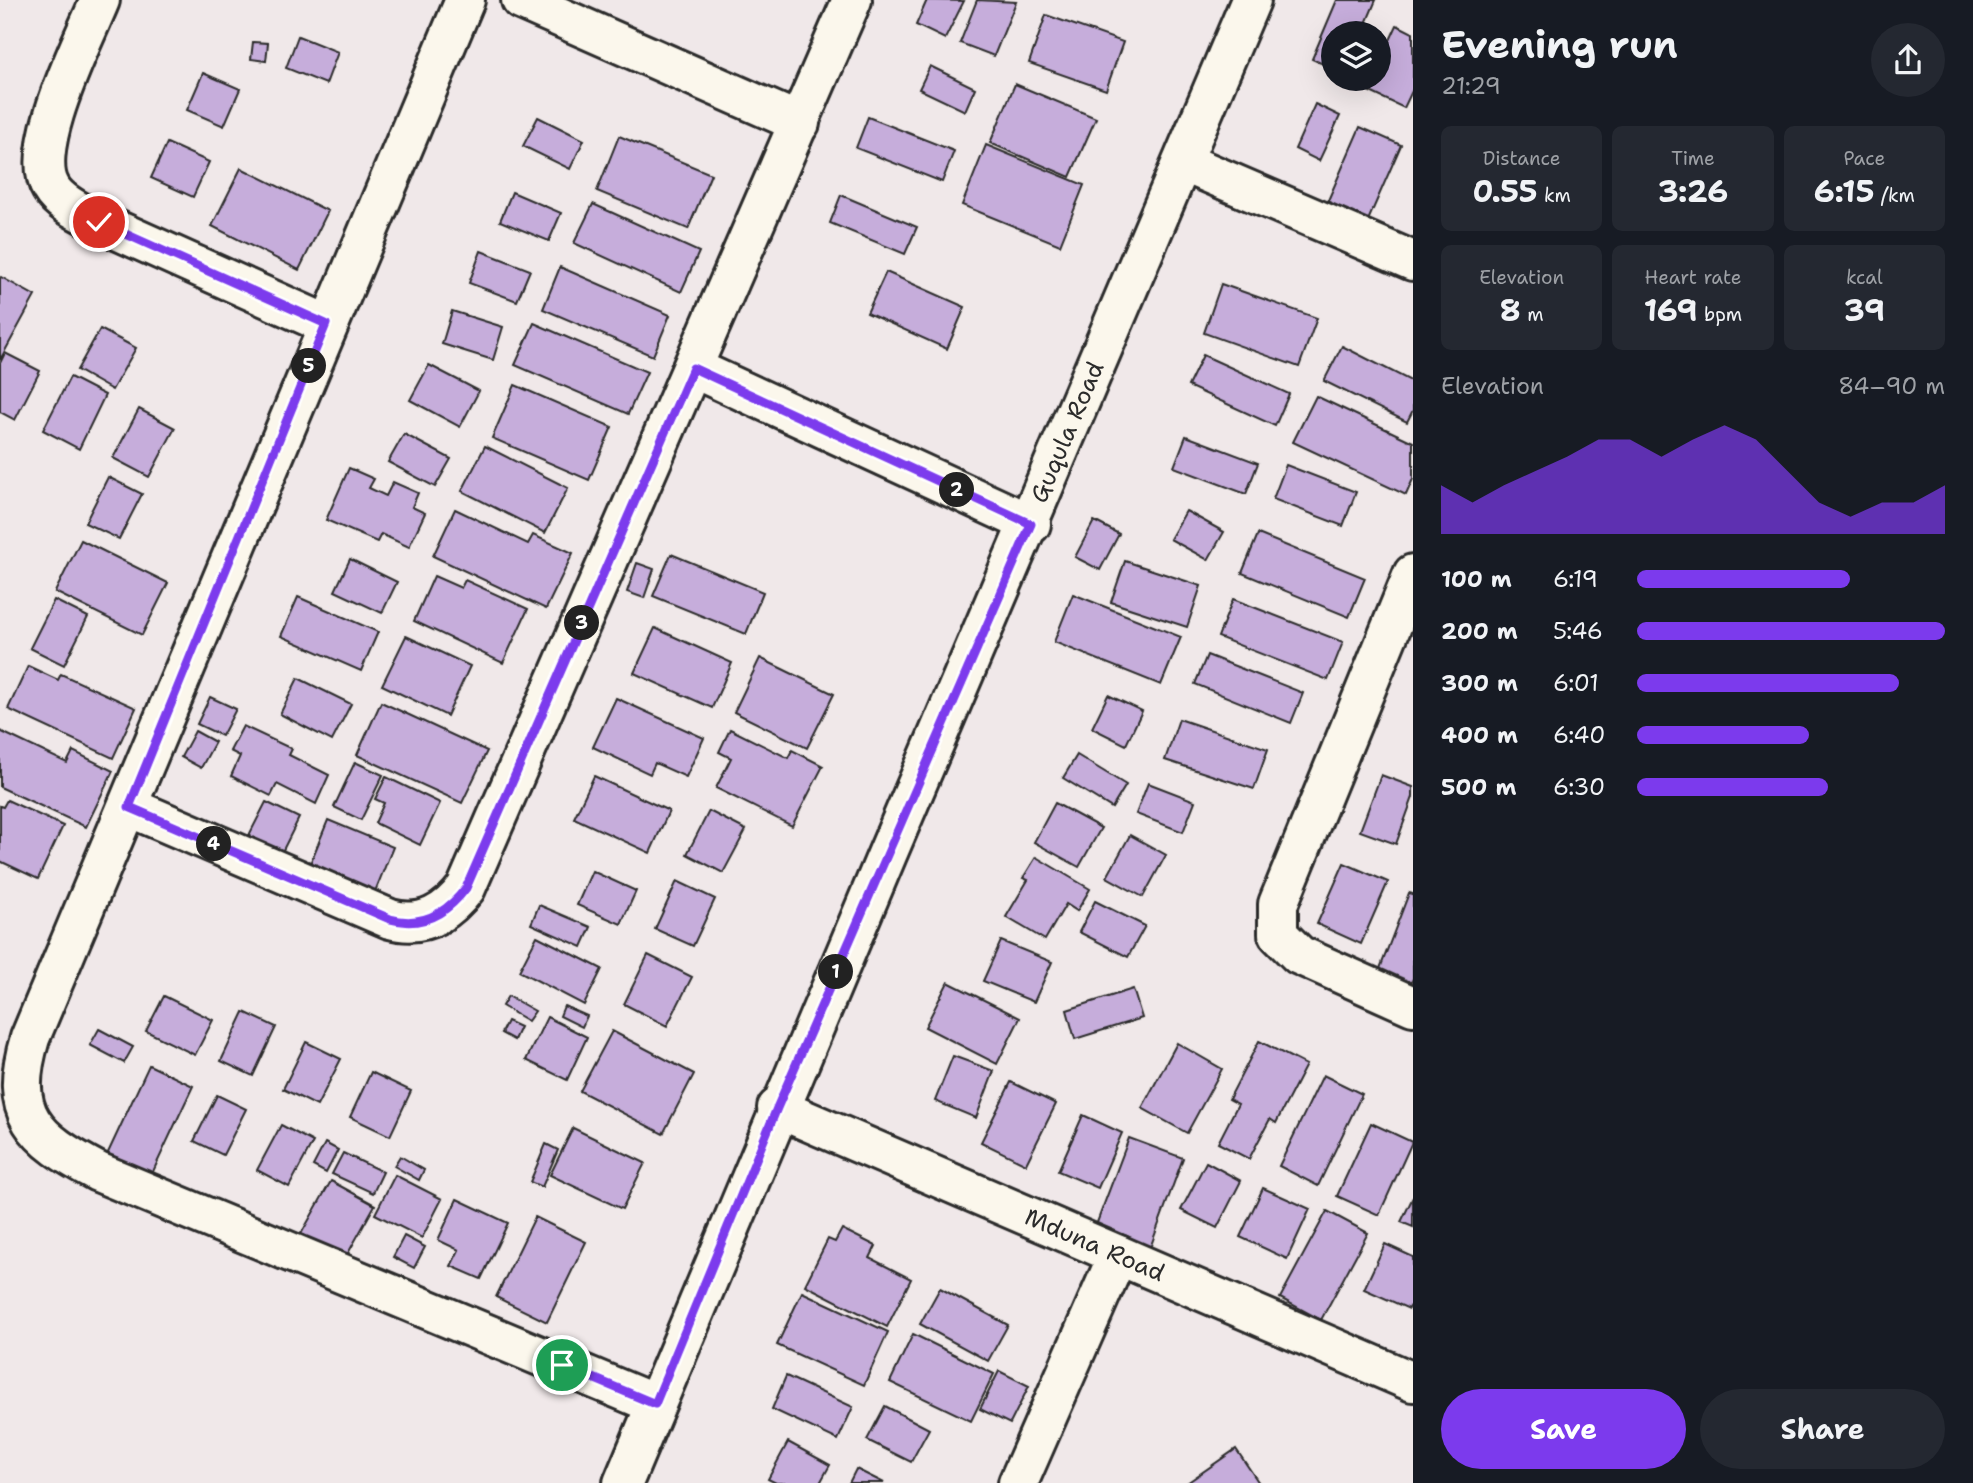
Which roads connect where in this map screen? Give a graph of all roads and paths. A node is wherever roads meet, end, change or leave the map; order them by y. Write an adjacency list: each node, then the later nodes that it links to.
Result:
1 (100, 0): 9 (street)
2 (465, 0): 9 (street)
3 (521, 0): 6 (street)
4 (852, 0): 6 (street)
5 (1251, 0): 7 (street, Guqula Road)
6 (800, 123): 10 (street)
7 (1183, 162): 8 (street); 11 (street, Guqula Road)
8 (1413, 261)
9 (326, 324): 14 (street)
10 (693, 368): 11 (street); 14 (street)
11 (1031, 524): 16 (street, Guqula Road)
12 (1413, 573): 13 (street)
13 (1402, 630): 15 (street)
14 (129, 807): 19 (street)
15 (1413, 1006)
16 (777, 1108): 17 (street, Mduna Road); 19 (street, Guqula Road)
17 (1118, 1255): 18 (street, Mduna Road); 21 (street)
18 (1413, 1382)
19 (655, 1404): 20 (street, Guqula Road)
20 (623, 1483)
21 (1018, 1483)

